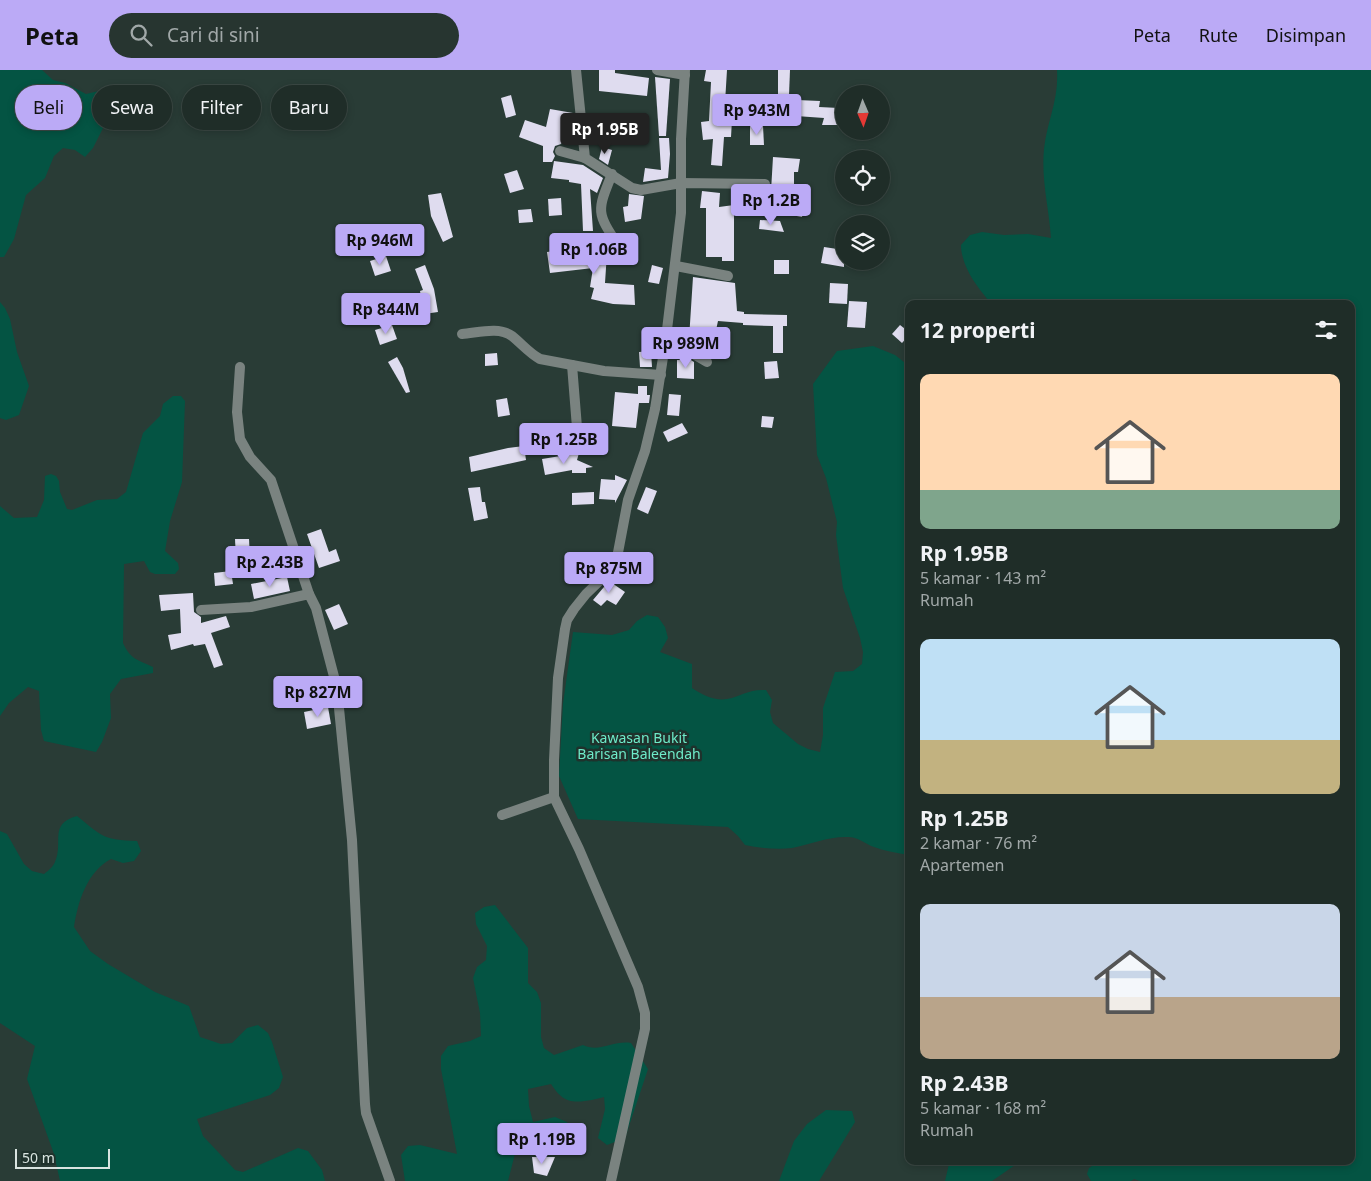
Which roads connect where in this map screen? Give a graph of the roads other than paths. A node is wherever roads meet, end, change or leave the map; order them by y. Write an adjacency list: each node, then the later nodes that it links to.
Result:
1 (576, 70): 5 (street)
2 (657, 70): 3 (street)
3 (685, 72): 7 (street)
4 (560, 152): 5 (street)
5 (585, 158): 6 (street)
6 (612, 174): 7 (street); 9 (street)
7 (681, 183): 8 (street); 10 (street)
8 (764, 184)
9 (618, 245)
10 (676, 266): 11 (street); 13 (street)
11 (728, 276)
12 (462, 334): 15 (street)
13 (666, 338): 14 (street); 17 (street)
14 (707, 362)
15 (572, 365): 17 (street); 18 (street)
16 (240, 367): 19 (street)
17 (661, 375): 21 (street)
18 (578, 440)
19 (309, 594): 20 (street); 23 (street)
20 (201, 610)
21 (554, 797): 22 (street); 24 (street)
22 (502, 815)
23 (390, 1181)
24 (611, 1181)

